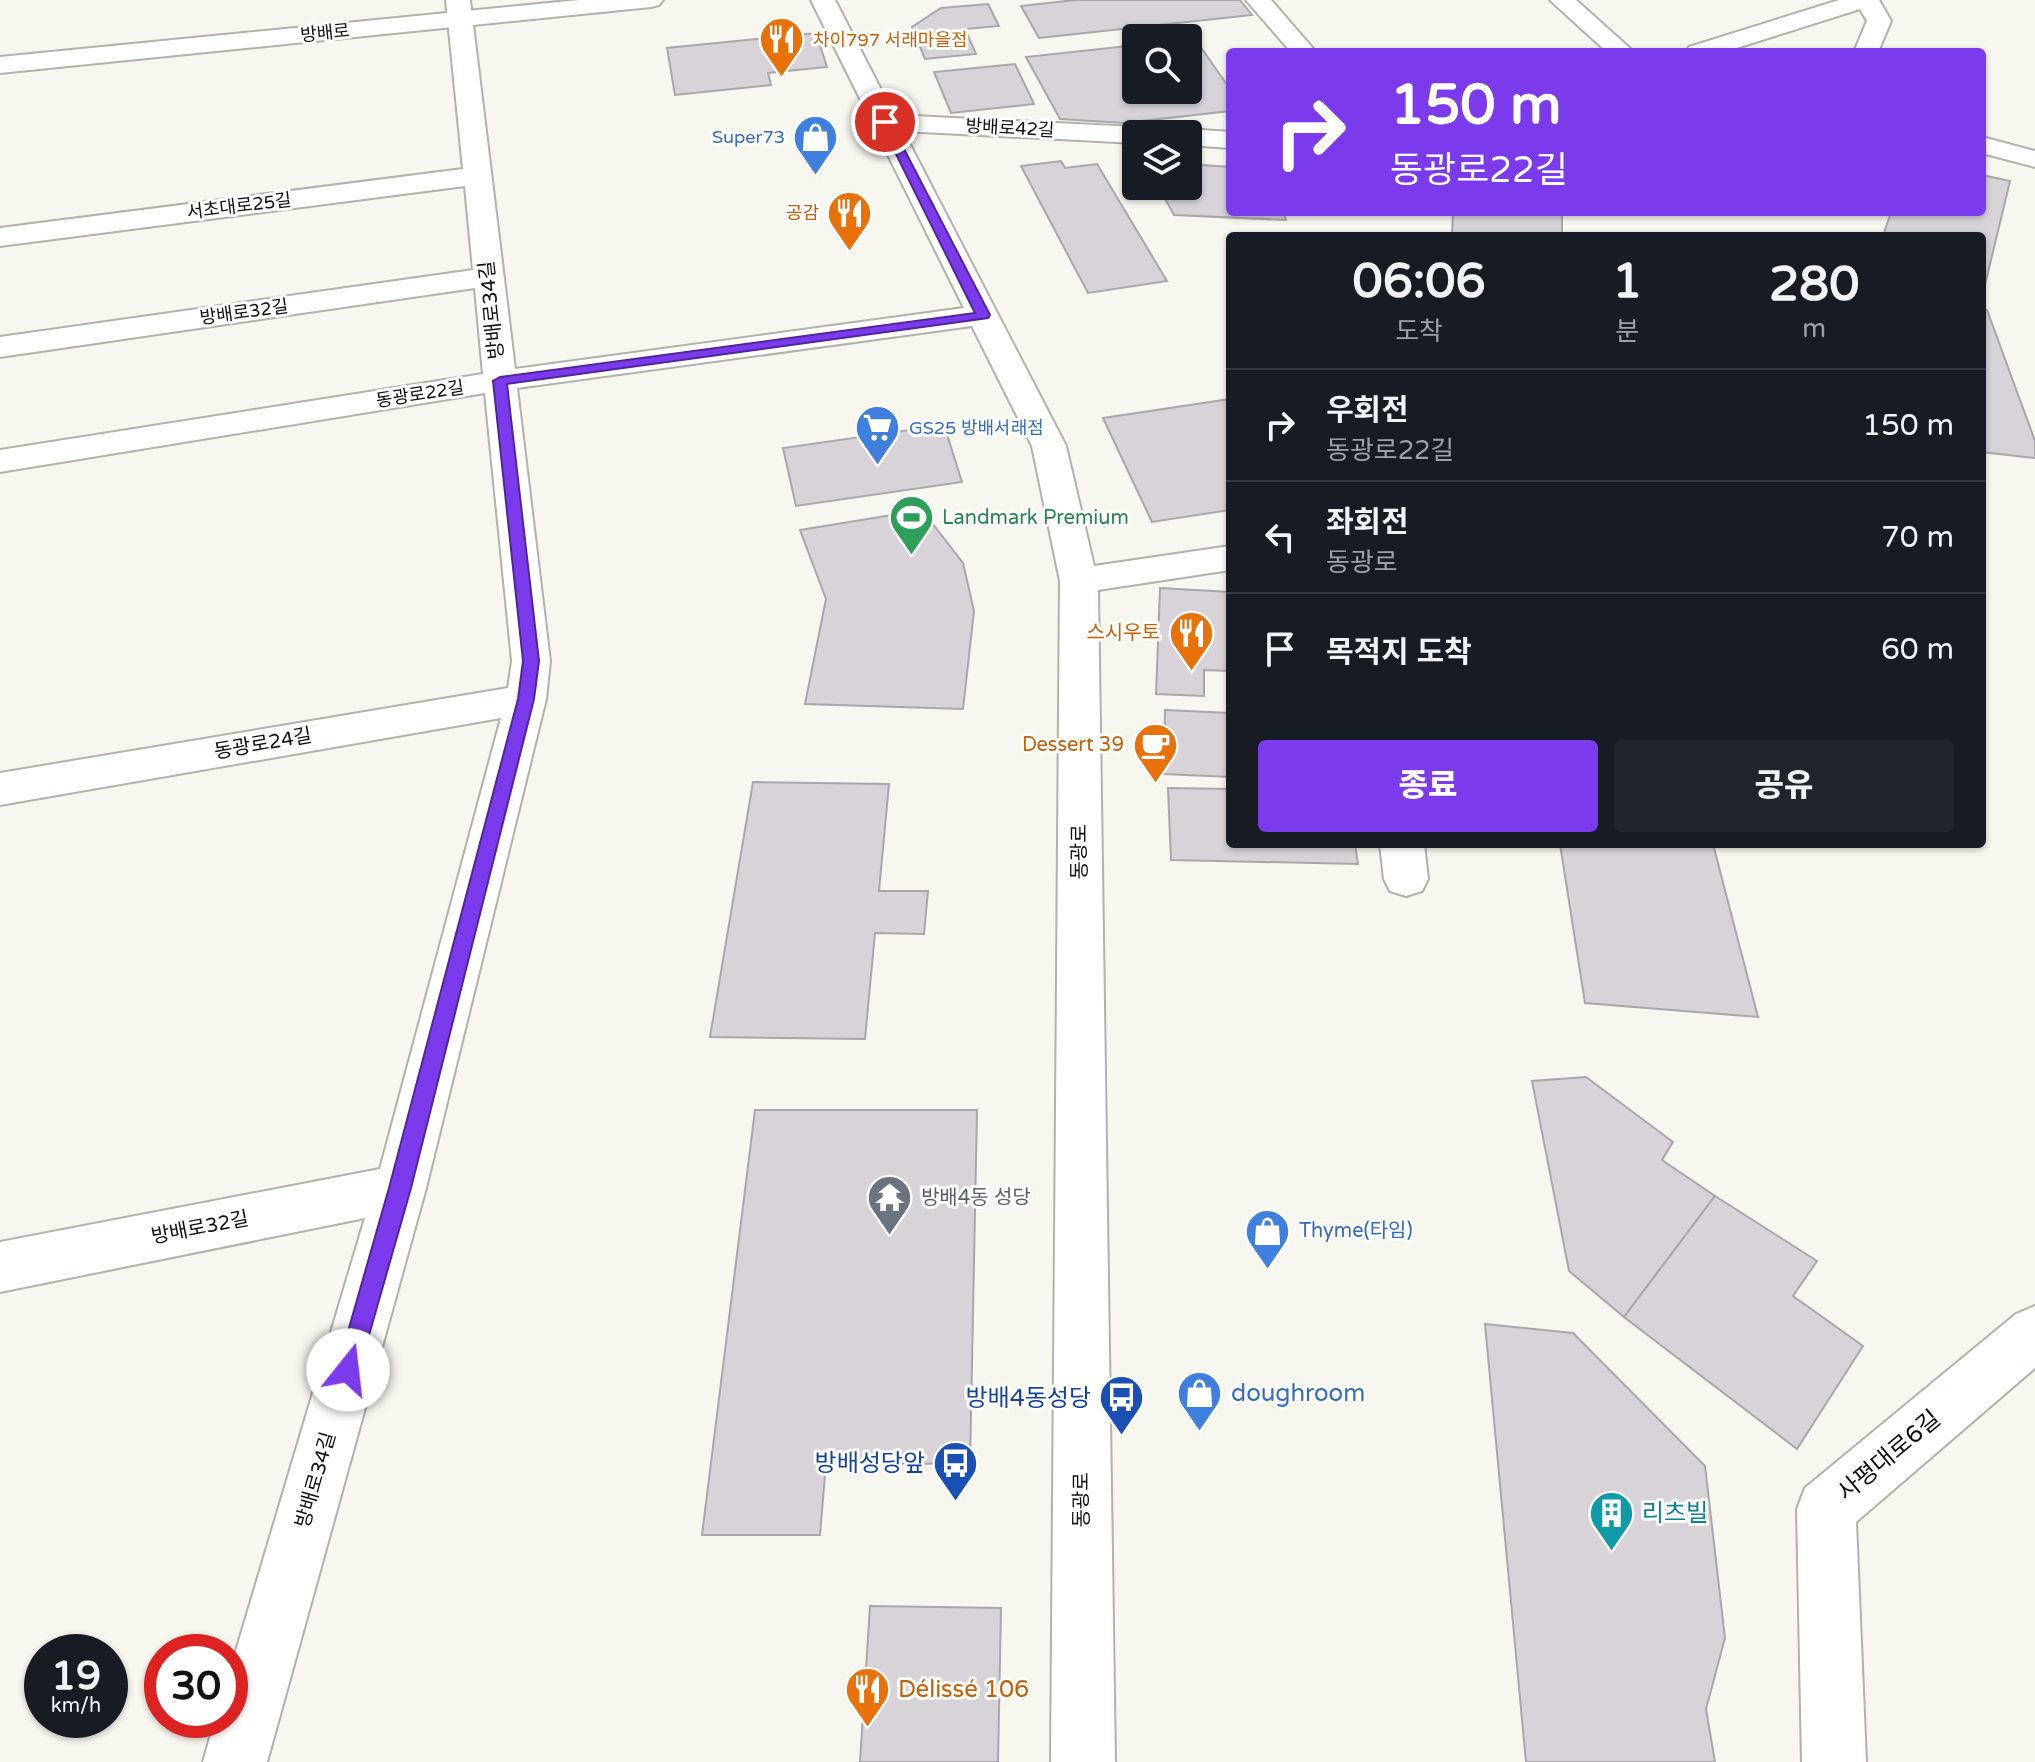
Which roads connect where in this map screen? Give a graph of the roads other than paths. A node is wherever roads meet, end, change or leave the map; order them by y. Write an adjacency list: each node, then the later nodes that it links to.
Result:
1 (651, 0): 6 (street, 방배로)
2 (823, 0): 12 (street, 동광로)
3 (1258, 0): 7 (street)
4 (1562, 0): 8 (street)
5 (1866, 0): 9 (street); 10 (street)
6 (459, 10): 11 (street, 방배로); 18 (street, 방배로34길)
7 (1300, 48)
8 (1617, 48)
9 (1711, 48)
10 (1868, 48)
11 (0, 65)
12 (885, 122): 13 (street, 방배로42길); 21 (street, 동광로)
13 (1122, 134)
14 (1202, 138): 15 (street)
15 (1226, 140)
16 (1986, 146): 17 (street)
17 (2035, 159)
18 (477, 176): 19 (street, 서초대로25길); 20 (street, 방배로34길)
19 (0, 237)
20 (488, 277): 22 (street, 방배로32길); 23 (street, 방배로34길)
21 (983, 315): 23 (street, 동광로22길); 26 (street, 동광로)
22 (0, 347)
23 (500, 381): 24 (street, 동광로22길); 27 (street, 방배로34길)
24 (0, 461)
25 (1226, 559): 26 (street)
26 (1079, 581): 33 (street, 동광로)
27 (526, 699): 28 (street, 동광로24길); 29 (street, 방배로34길)
28 (0, 789)
29 (400, 1188): 30 (street, 방배로32길); 32 (street, 방배로34길)
30 (0, 1267)
31 (2035, 1333): 34 (street, 사평대로6길)
32 (235, 1762)
33 (1083, 1762)
34 (1834, 1762)

